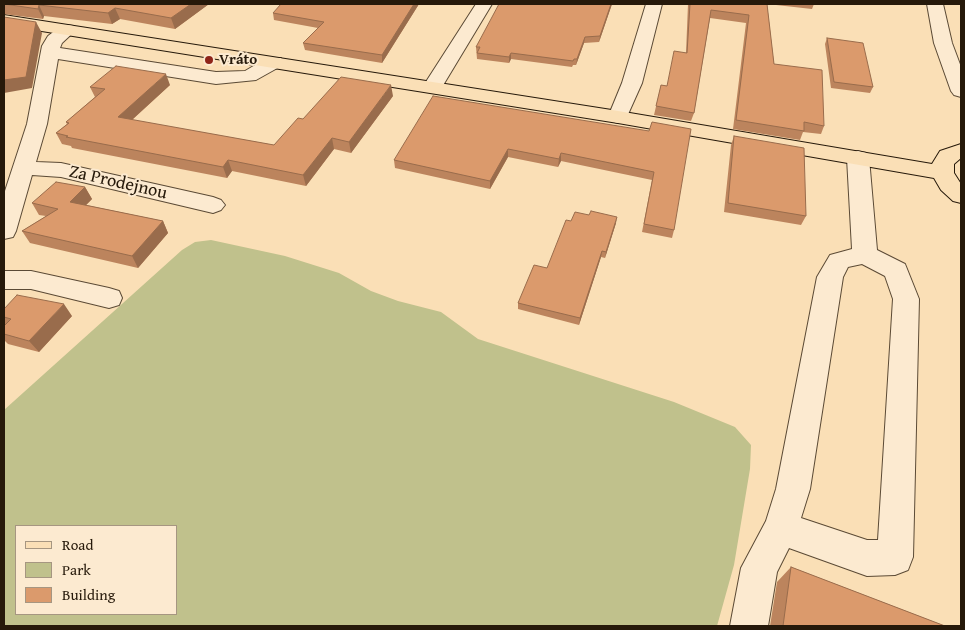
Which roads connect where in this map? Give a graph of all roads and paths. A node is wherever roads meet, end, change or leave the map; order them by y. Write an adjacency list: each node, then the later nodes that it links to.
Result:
1 (484, 4): 8 (street)
2 (654, 4): 10 (street)
3 (935, 4): 9 (street)
4 (4, 20): 5 (main road)
5 (67, 30): 6 (street); 7 (main road)
6 (50, 52): 7 (street); 13 (street)
7 (274, 62): 8 (main road)
8 (432, 88): 10 (main road)
9 (961, 91)
10 (618, 117): 12 (main road)
11 (961, 151): 14 (main road)
12 (858, 158): 14 (main road); 18 (street)
13 (23, 168): 16 (street, Za Prodejnou); 17 (street)
14 (943, 173): 15 (main road)
15 (961, 196)
16 (213, 205)
17 (4, 231)
18 (865, 254): 21 (street); 21 (street)
19 (7, 280): 20 (street)
20 (109, 298)
21 (781, 528): 22 (street)
22 (749, 626)

